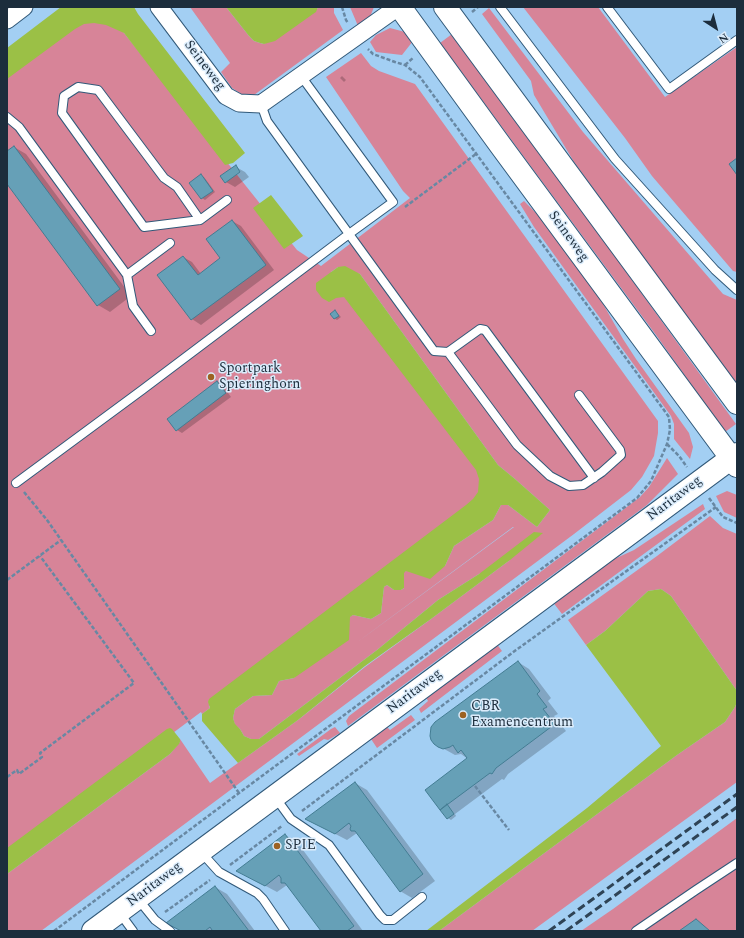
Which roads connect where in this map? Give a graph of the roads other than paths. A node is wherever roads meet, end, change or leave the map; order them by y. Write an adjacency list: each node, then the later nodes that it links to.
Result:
1 (24, 7): 7 (street)
2 (159, 7): 10 (street, Seineweg)
3 (399, 7): 9 (street, Seineweg); 22 (main road, Seineweg)
4 (445, 7): 21 (main road)
5 (500, 7): 17 (lane)
6 (607, 7): 8 (lane)
7 (7, 20)
8 (737, 40)
9 (301, 76): 10 (street, Seineweg); 14 (lane)
10 (262, 104): 14 (lane)
11 (7, 117): 16 (lane)
12 (227, 200): 13 (lane)
13 (200, 220): 13 (lane)
14 (349, 234): 19 (lane); 24 (lane)
15 (170, 243): 16 (lane)
16 (127, 275): 18 (lane)
17 (737, 290)
18 (151, 331)
19 (448, 352): 23 (lane); 23 (lane)
20 (579, 395): 23 (lane)
21 (737, 403)
22 (735, 459): 25 (main road, Naritaweg)
23 (594, 478)
24 (16, 483)
25 (274, 797): 26 (main road, Naritaweg); 28 (lane)
26 (201, 851): 29 (main road, Naritaweg); 34 (lane)
27 (737, 863): 35 (lane)
28 (422, 897)
29 (137, 898): 30 (main road, Naritaweg); 33 (lane)
30 (119, 912): 31 (main road, Naritaweg); 32 (lane)
31 (93, 931)
32 (133, 931)
33 (170, 931)
34 (285, 931)
35 (636, 931)

